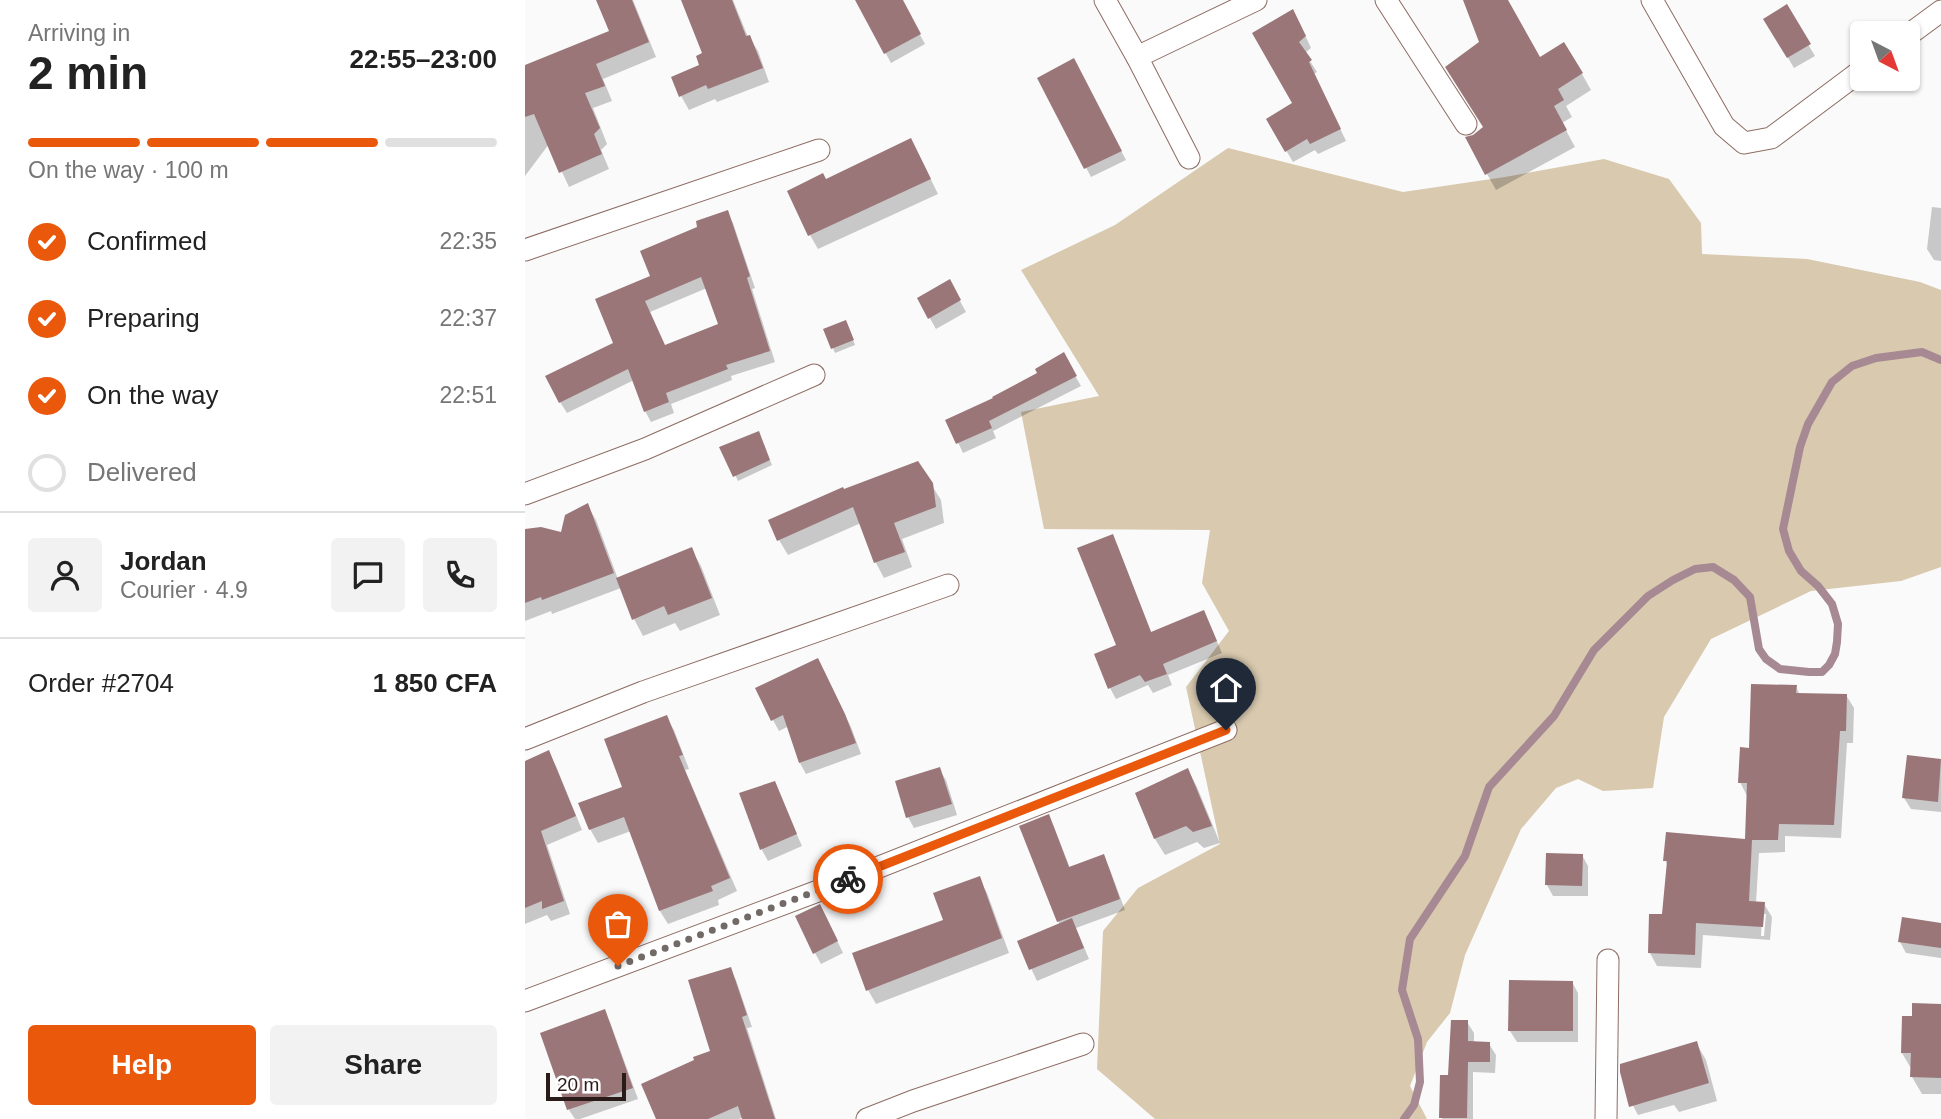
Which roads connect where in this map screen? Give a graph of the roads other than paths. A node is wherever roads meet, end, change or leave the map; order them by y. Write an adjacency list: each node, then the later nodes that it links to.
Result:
1 (1104, 0): 7 (street)
2 (1256, 0): 7 (street)
3 (1386, 0): 9 (street)
4 (1652, 0): 8 (street)
5 (1941, 10): 6 (street)
6 (1920, 26)
7 (1137, 57): 11 (street)
8 (1850, 79)
9 (1466, 124)
10 (819, 150): 12 (street)
11 (1189, 158)
12 (525, 250)
13 (814, 375): 14 (street)
14 (525, 494)
15 (948, 585): 17 (street)
16 (1226, 730): 19 (street)
17 (525, 739)
18 (1608, 960): 23 (street)
19 (525, 1001)
20 (1083, 1044): 21 (street)
21 (912, 1110): 22 (street)
22 (867, 1119)
23 (1606, 1119)

